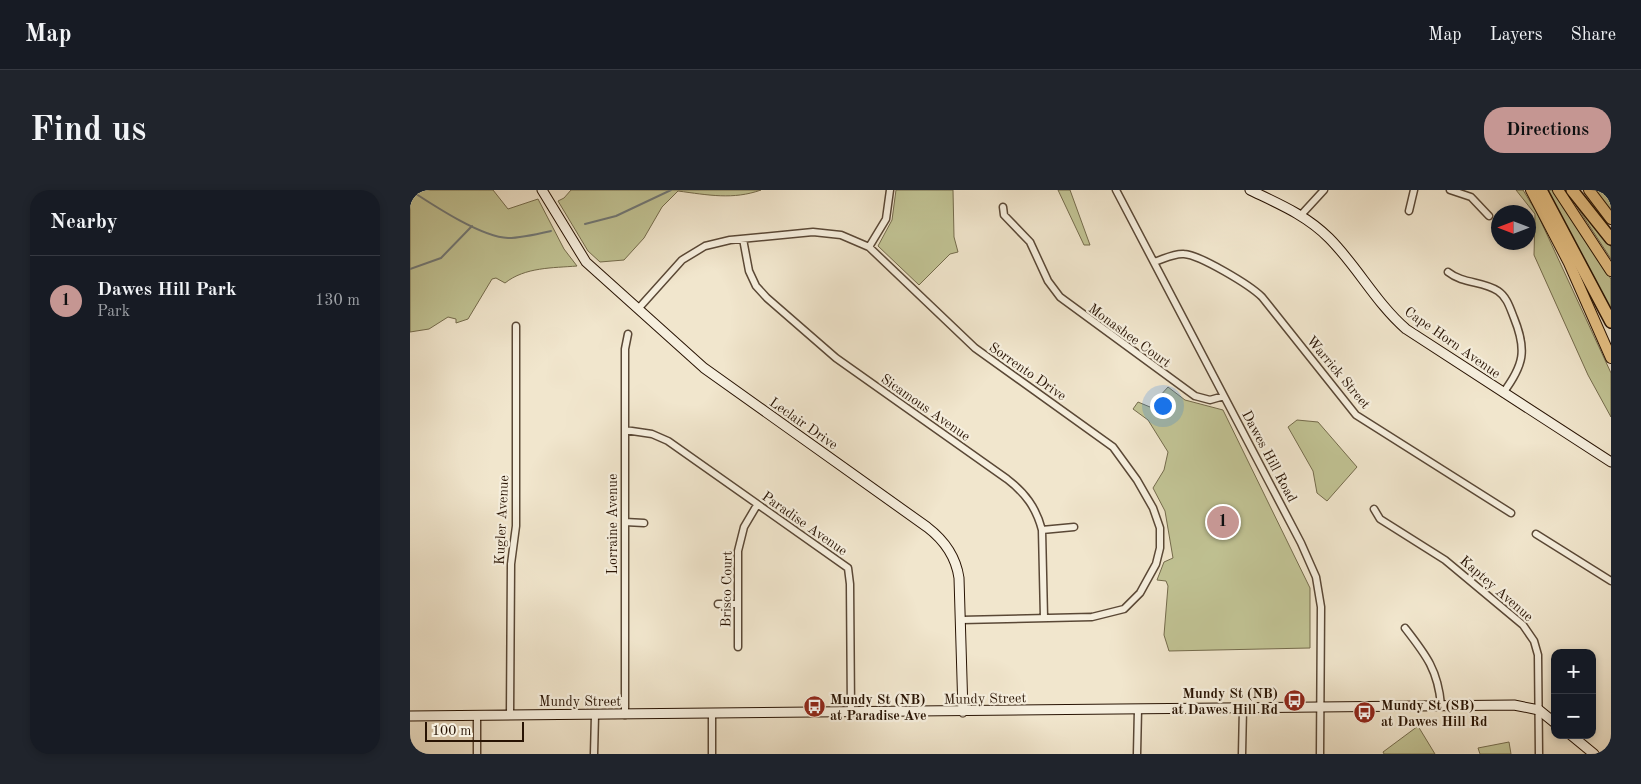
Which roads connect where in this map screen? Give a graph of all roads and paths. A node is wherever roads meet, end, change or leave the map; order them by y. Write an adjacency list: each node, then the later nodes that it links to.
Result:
1 (542, 190): 25 (street, Leclair Drive)
2 (890, 190): 21 (street)
3 (1116, 190): 22 (street, Dawes Hill Road)
4 (1250, 190): 16 (street, Cape Horn Avenue)
5 (1324, 190): 16 (street)
6 (1414, 190): 15 (street)
7 (1450, 190): 17 (street)
8 (1531, 190): 29 (main road)
9 (1541, 190): 26 (highway)
10 (1558, 190): 23 (main road)
11 (1572, 190): 20 (highway)
12 (1577, 190): 20 (highway)
13 (1589, 190): 18 (main road)
14 (1003, 207): 31 (street, Monashee Court)
15 (1410, 211)
16 (1301, 214): 30 (street, Cape Horn Avenue)
17 (1489, 216)
18 (1611, 219)
19 (743, 239): 21 (street, Sorrento Drive); 25 (street, Sorrento Drive); 40 (street, Sicamous Avenue)
20 (1611, 239)
21 (869, 247): 45 (street, Sorrento Drive)
22 (1154, 262): 31 (street, Dawes Hill Road); 36 (street, Warrick Street)
23 (1611, 271)
24 (1448, 272): 30 (street)
25 (638, 309): 46 (street, Leclair Drive)
26 (1611, 322)
27 (516, 326): 57 (street, Kugler Avenue)
28 (628, 334): 32 (street, Lorraine Avenue)
29 (1611, 358)
30 (1503, 393): 33 (street, Cape Horn Avenue)
31 (1224, 396): 50 (street, Dawes Hill Road)
32 (625, 430): 34 (street, Paradise Avenue); 37 (street, Lorraine Avenue)
33 (1611, 462)
34 (757, 506): 44 (street, Brisco Court); 55 (street, Paradise Avenue)
35 (1374, 509): 53 (street, Kaptey Avenue)
36 (1511, 513)
37 (625, 522): 38 (street); 59 (street, Lorraine Avenue)
38 (644, 523)
39 (1074, 527): 40 (street)
40 (1042, 530): 45 (street, Sicamous Avenue)
41 (1536, 534): 42 (street)
42 (1611, 581)
43 (718, 604): 44 (street)
44 (738, 604): 48 (street, Brisco Court)
45 (1044, 618): 46 (street, Sorrento Drive)
46 (961, 620): 54 (street, Leclair Drive)
47 (1405, 628): 49 (street)
48 (738, 647)
49 (1440, 705): 50 (street, Mundy Street); 53 (street, Mundy Street)
50 (1321, 707): 51 (street, Mundy Street); 69 (street, Dawes Hill Road)
51 (1243, 708): 52 (street, Mundy Street); 68 (street)
52 (1138, 709): 54 (street, Mundy Street); 67 (street)
53 (1539, 710): 62 (street, Mundy Street); 70 (street, Kaptey Avenue)
54 (963, 712): 55 (street, Mundy Street)
55 (850, 713): 56 (street, Mundy Street)
56 (712, 714): 59 (street, Mundy Street); 66 (street)
57 (510, 715): 58 (street, Mundy Street); 61 (street, Mundy Street)
58 (595, 715): 59 (street, Mundy Street); 65 (street)
59 (625, 715)
60 (410, 716): 61 (street, Mundy Street)
61 (477, 716): 64 (street)
62 (1551, 720)
63 (1576, 739): 71 (street)
64 (477, 754)
65 (594, 754)
66 (712, 754)
67 (1137, 754)
68 (1242, 754)
69 (1320, 754)
70 (1538, 754)
71 (1594, 754)

